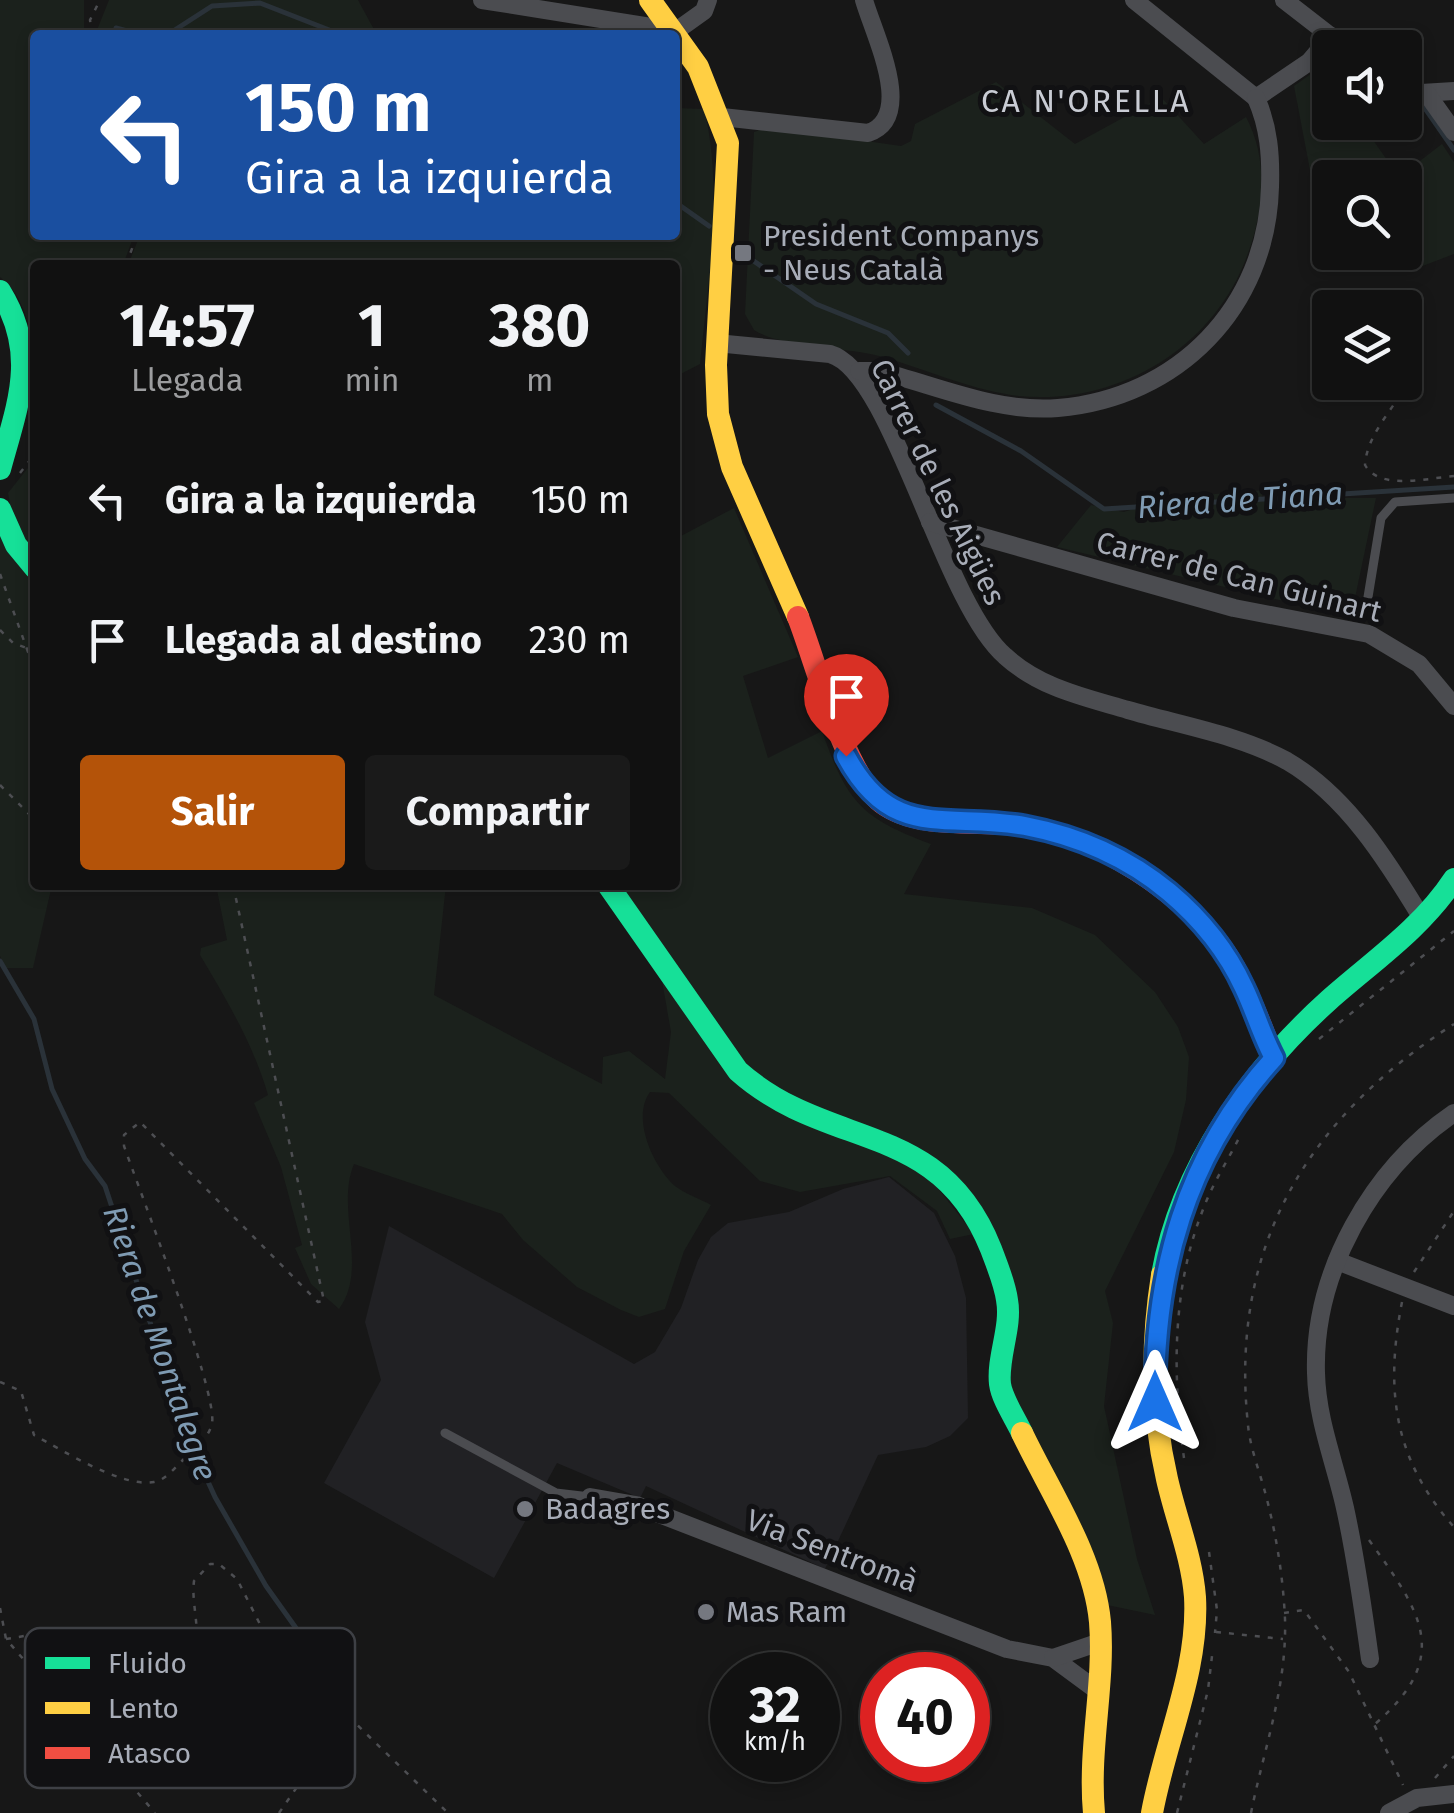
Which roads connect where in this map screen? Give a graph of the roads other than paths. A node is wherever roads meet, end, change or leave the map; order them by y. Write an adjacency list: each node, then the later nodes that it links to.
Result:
1 (482, 0): 7 (street)
2 (650, 0): 8 (street)
3 (708, 0): 9 (street)
4 (864, 0): 17 (street)
5 (1284, 0): 10 (street)
6 (1136, 1): 15 (street)
7 (670, 30)
8 (675, 30)
9 (677, 30)
10 (1323, 30)
11 (680, 38): 17 (street)
12 (1312, 60): 15 (street)
13 (1454, 92): 14 (street)
14 (1422, 95)
15 (1256, 98): 21 (street)
16 (1422, 104): 18 (street)
17 (722, 116): 20 (street)
18 (1454, 132)
19 (0, 291): 22 (street)
20 (716, 343): 21 (street, Carrer de les Aigües); 32 (street)
21 (859, 372): 25 (street, Carrer de les Aigües)
22 (0, 469)
23 (1454, 498): 27 (lane)
24 (0, 509): 26 (street)
25 (930, 522): 28 (street, Carrer de Can Guinart); 31 (street, Carrer de les Aigües)
26 (30, 562)
27 (1368, 597)
28 (1454, 706)
29 (1452, 885): 31 (street)
30 (611, 890): 38 (street)
31 (1424, 920): 32 (street)
32 (1274, 1058): 44 (street)
33 (1454, 1112): 34 (street)
34 (1338, 1261): 35 (street); 40 (street)
35 (1454, 1306)
36 (444, 1433): 37 (lane)
37 (590, 1496): 39 (street, Via Sentromà)
38 (1100, 1642): 39 (street); 41 (street)
39 (1053, 1658): 41 (street, Via Sentromà)
40 (1370, 1659)
41 (1095, 1689): 43 (street)
42 (1454, 1794): 45 (street)
43 (1094, 1813)
44 (1152, 1813)
45 (1390, 1813)

